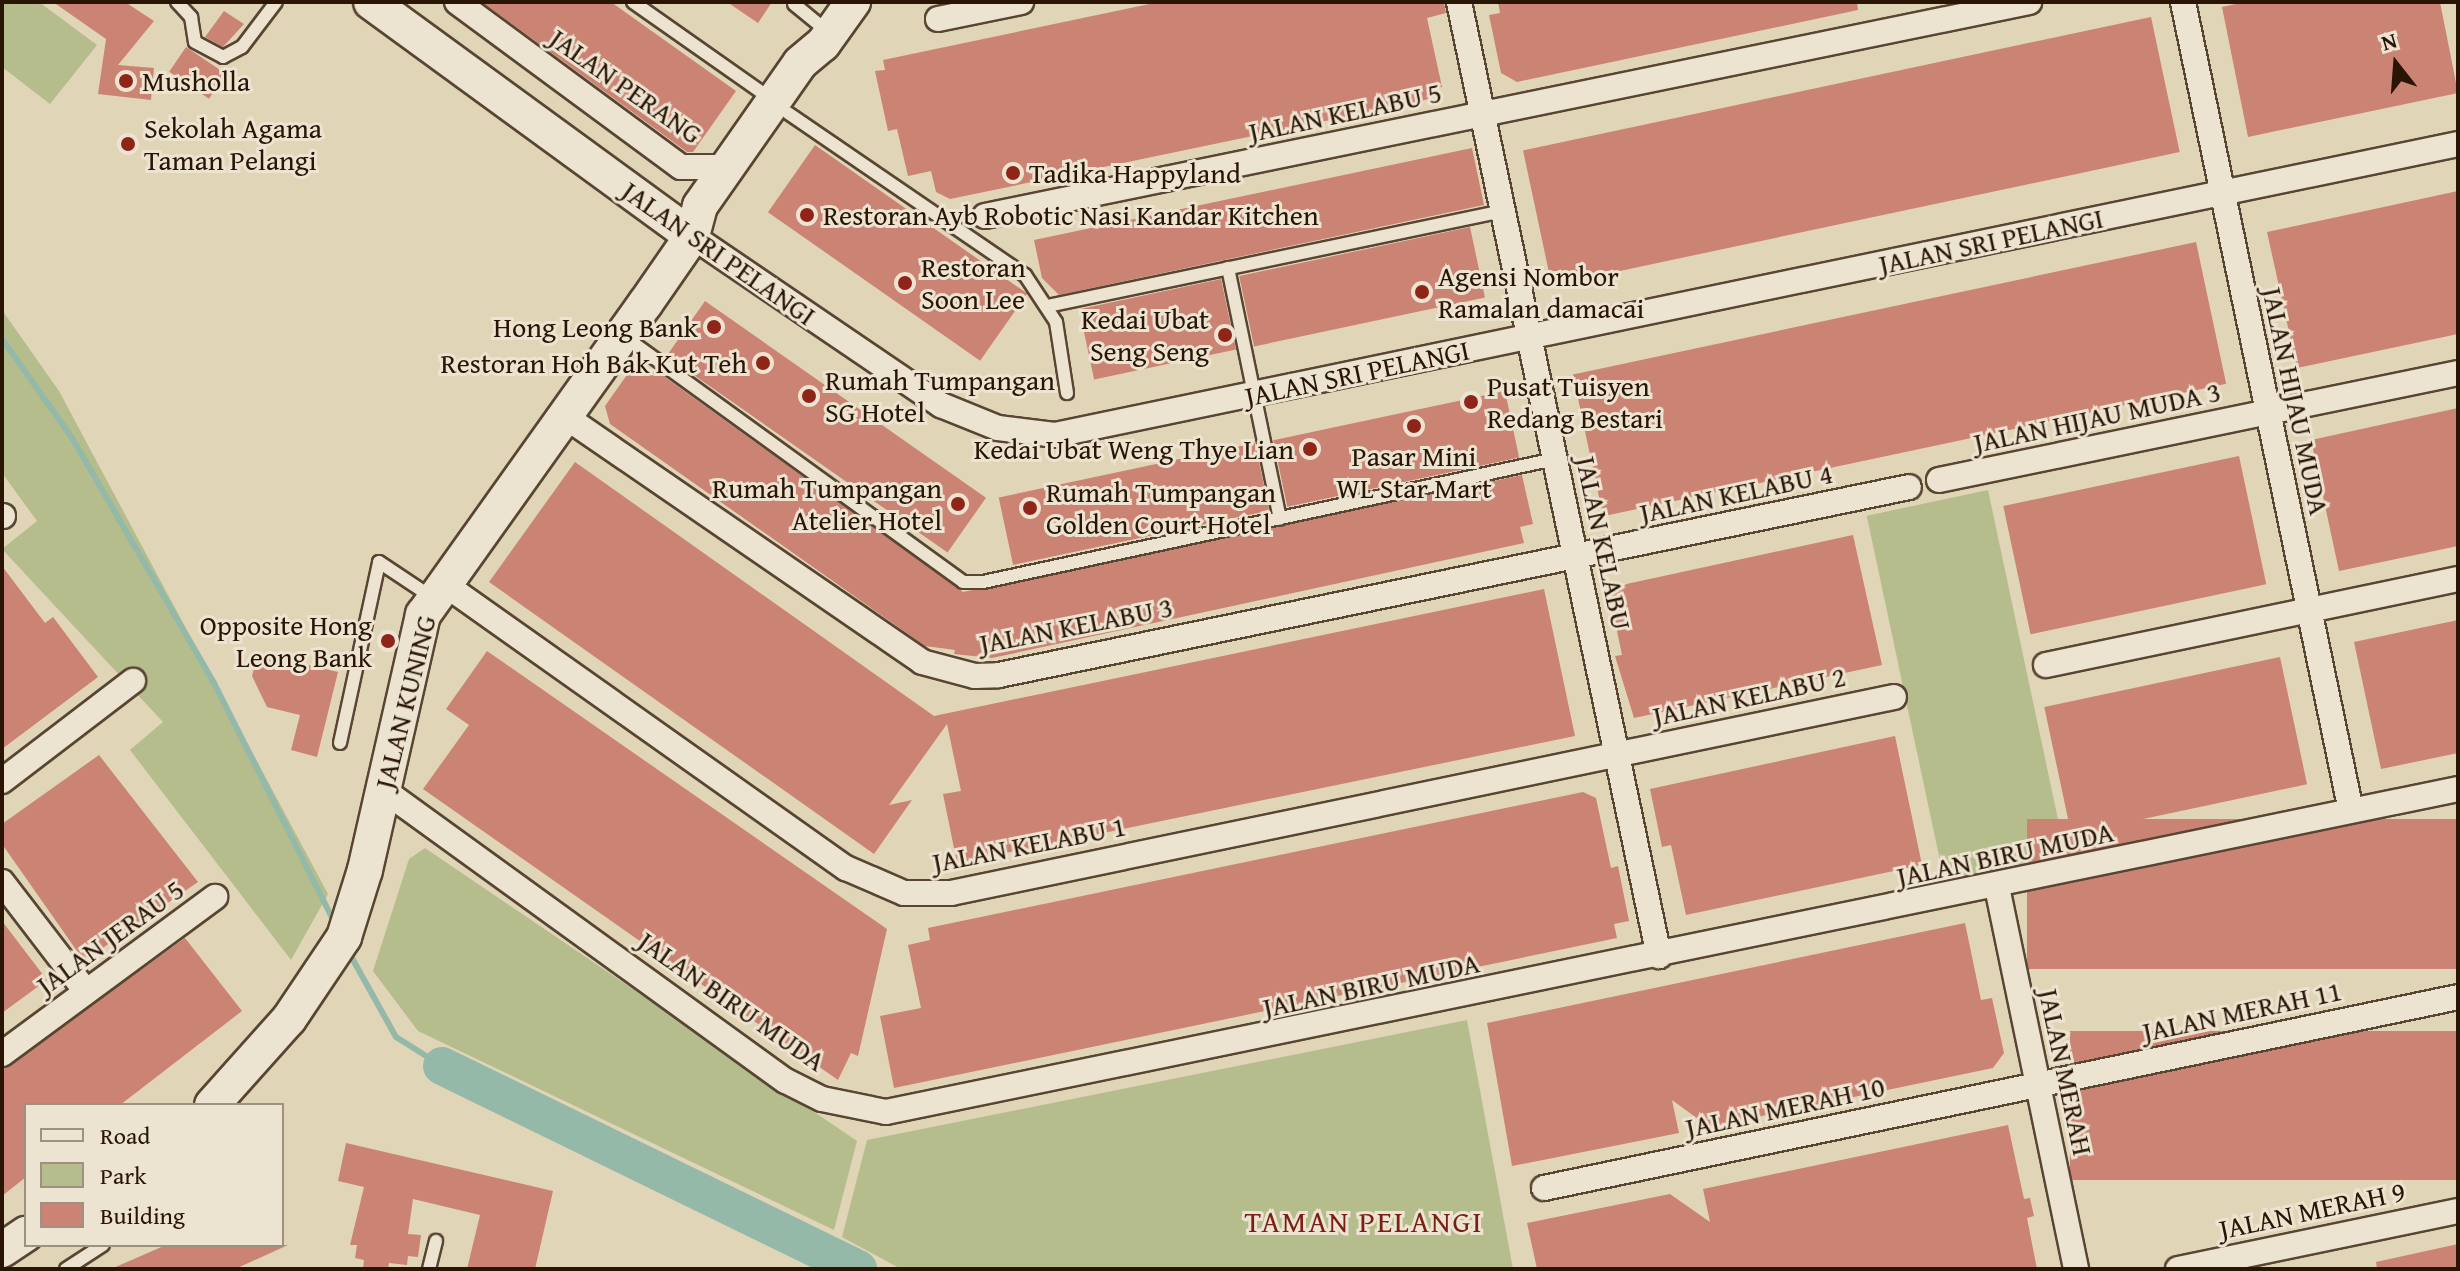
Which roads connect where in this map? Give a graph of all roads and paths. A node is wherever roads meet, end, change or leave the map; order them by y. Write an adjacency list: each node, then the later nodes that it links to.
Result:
1 (276, 2): 10 (lane)
2 (457, 2): 17 (street, JALAN PERANG)
3 (633, 2): 14 (lane)
4 (853, 2): 13 (street, JALAN KUNING)
5 (1021, 2): 12 (street)
6 (1459, 2): 15 (street, JALAN KELABU)
7 (2029, 2): 15 (street, JALAN KELABU 5)
8 (2183, 2): 18 (street, JALAN HIJAU MUDA)
9 (793, 3): 13 (lane)
10 (186, 5)
11 (380, 5): 21 (street, JALAN SRI PELANGI)
12 (938, 19)
13 (826, 39): 14 (street, JALAN KUNING)
14 (781, 107): 17 (street, JALAN KUNING); 21 (street, JALAN KUNING); 23 (lane)
15 (1481, 114): 19 (street, JALAN KELABU); 20 (street, JALAN KELABU 5)
16 (2458, 144): 18 (street, JALAN SRI PELANGI)
17 (727, 167): 21 (street, JALAN KUNING)
18 (2222, 193): 25 (street, JALAN SRI PELANGI); 29 (street, JALAN HIJAU MUDA)
19 (1501, 211): 22 (lane); 25 (street, JALAN KELABU)
20 (985, 216)
21 (692, 236): 24 (street, JALAN KUNING); 28 (street, JALAN SRI PELANGI)
22 (1228, 268): 23 (lane); 28 (lane)
23 (1048, 306): 27 (lane)
24 (622, 335): 30 (street, JALAN KUNING); 34 (lane)
25 (1530, 337): 28 (street, JALAN SRI PELANGI); 31 (street, JALAN KELABU)
26 (2458, 373): 29 (street, JALAN HIJAU MUDA 3)
27 (1067, 393)
28 (1255, 395): 34 (lane)
29 (2267, 412): 32 (street, JALAN HIJAU MUDA 3); 38 (street, JALAN HIJAU MUDA)
30 (563, 415): 35 (street, JALAN KELABU 3); 37 (street, JALAN KUNING)
31 (1555, 459): 34 (lane); 35 (street, JALAN KELABU)
32 (1939, 480)
33 (1909, 487): 35 (street, JALAN KELABU 4)
34 (1280, 519)
35 (1576, 557): 43 (street, JALAN KELABU)
36 (2458, 579): 38 (street)
37 (438, 590): 42 (lane); 43 (street, JALAN KELABU 1); 45 (street, JALAN KUNING)
38 (2308, 610): 39 (street); 47 (street, JALAN HIJAU MUDA)
39 (2046, 665)
40 (133, 681): 44 (street)
41 (1894, 697): 43 (street, JALAN KELABU 2)
42 (340, 743)
43 (1617, 755): 51 (street, JALAN KELABU)
44 (2, 781)
45 (382, 789): 51 (street, JALAN BIRU MUDA); 56 (street, JALAN KUNING)
46 (2458, 789): 47 (street, JALAN BIRU MUDA)
47 (2351, 811): 49 (street, JALAN BIRU MUDA)
48 (2, 882): 52 (street)
49 (1997, 887): 51 (street, JALAN BIRU MUDA); 55 (street, JALAN MERAH)
50 (215, 897): 52 (street, JALAN JERAU 5)
51 (1659, 956)
52 (85, 990): 54 (street, JALAN JERAU 5)
53 (2458, 997): 55 (street, JALAN MERAH 11)
54 (2, 1054)
55 (2038, 1085): 57 (street, JALAN MERAH 10); 65 (street, JALAN MERAH)
56 (214, 1103)
57 (1544, 1188)
58 (2458, 1211): 66 (street, JALAN MERAH 9)
59 (24, 1235): 62 (street)
60 (436, 1241): 64 (lane)
61 (100, 1247): 63 (lane)
62 (2, 1250)
63 (66, 1269)
64 (429, 1269)
65 (2076, 1269)
66 (2178, 1269)

